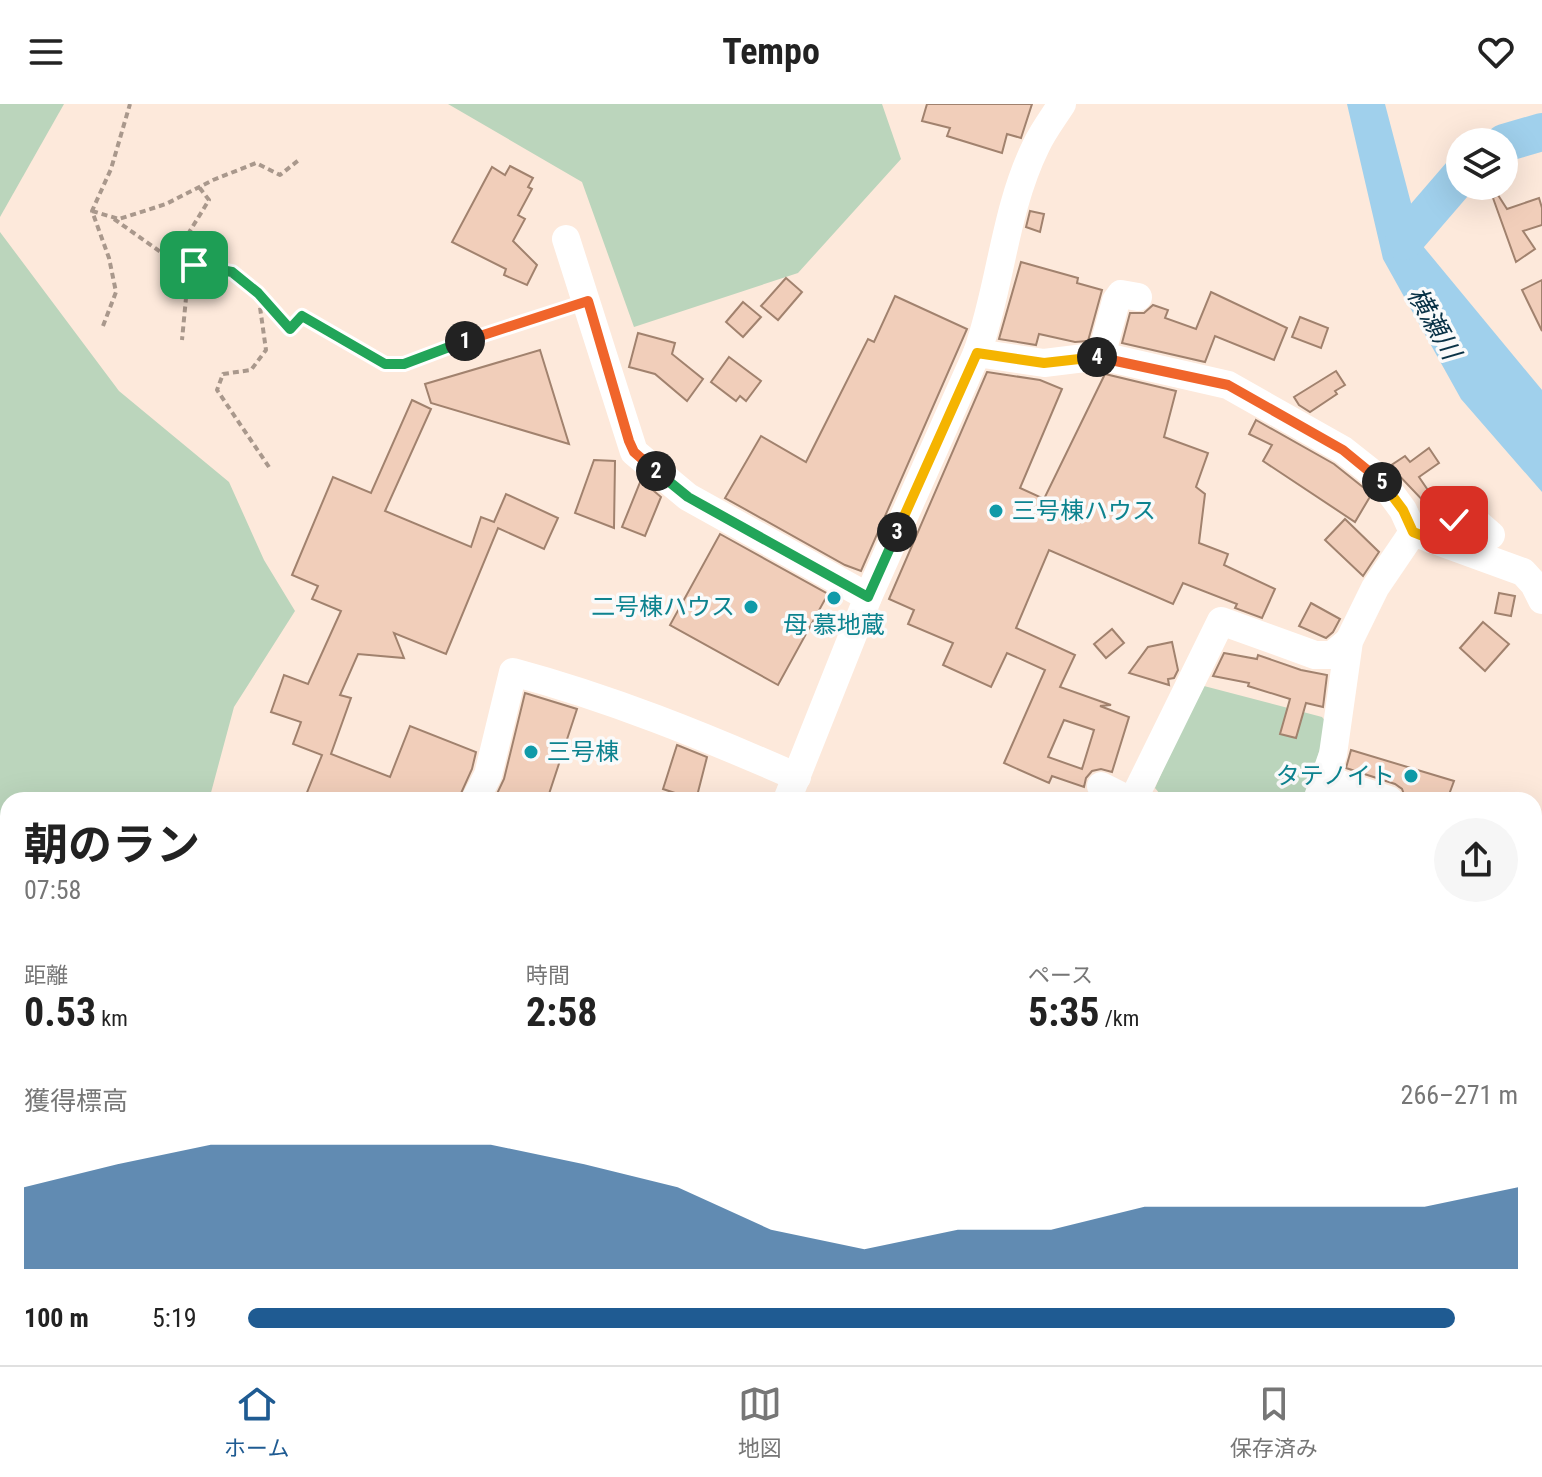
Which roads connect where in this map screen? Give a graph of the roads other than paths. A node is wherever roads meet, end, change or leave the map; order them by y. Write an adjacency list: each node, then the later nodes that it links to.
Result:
1 (1062, 104): 4 (street)
2 (566, 239): 8 (street)
3 (1138, 297): 5 (street)
4 (977, 353): 5 (street); 8 (street)
5 (1101, 356): 7 (street)
6 (1491, 535): 7 (street)
7 (1422, 536): 9 (street); 10 (street)
8 (868, 597): 12 (street)
9 (1542, 600)
10 (1349, 641): 13 (street); 15 (street)
11 (1101, 786): 15 (street)
12 (792, 788): 14 (street)
13 (1321, 790)
14 (479, 792)
15 (1136, 792)

